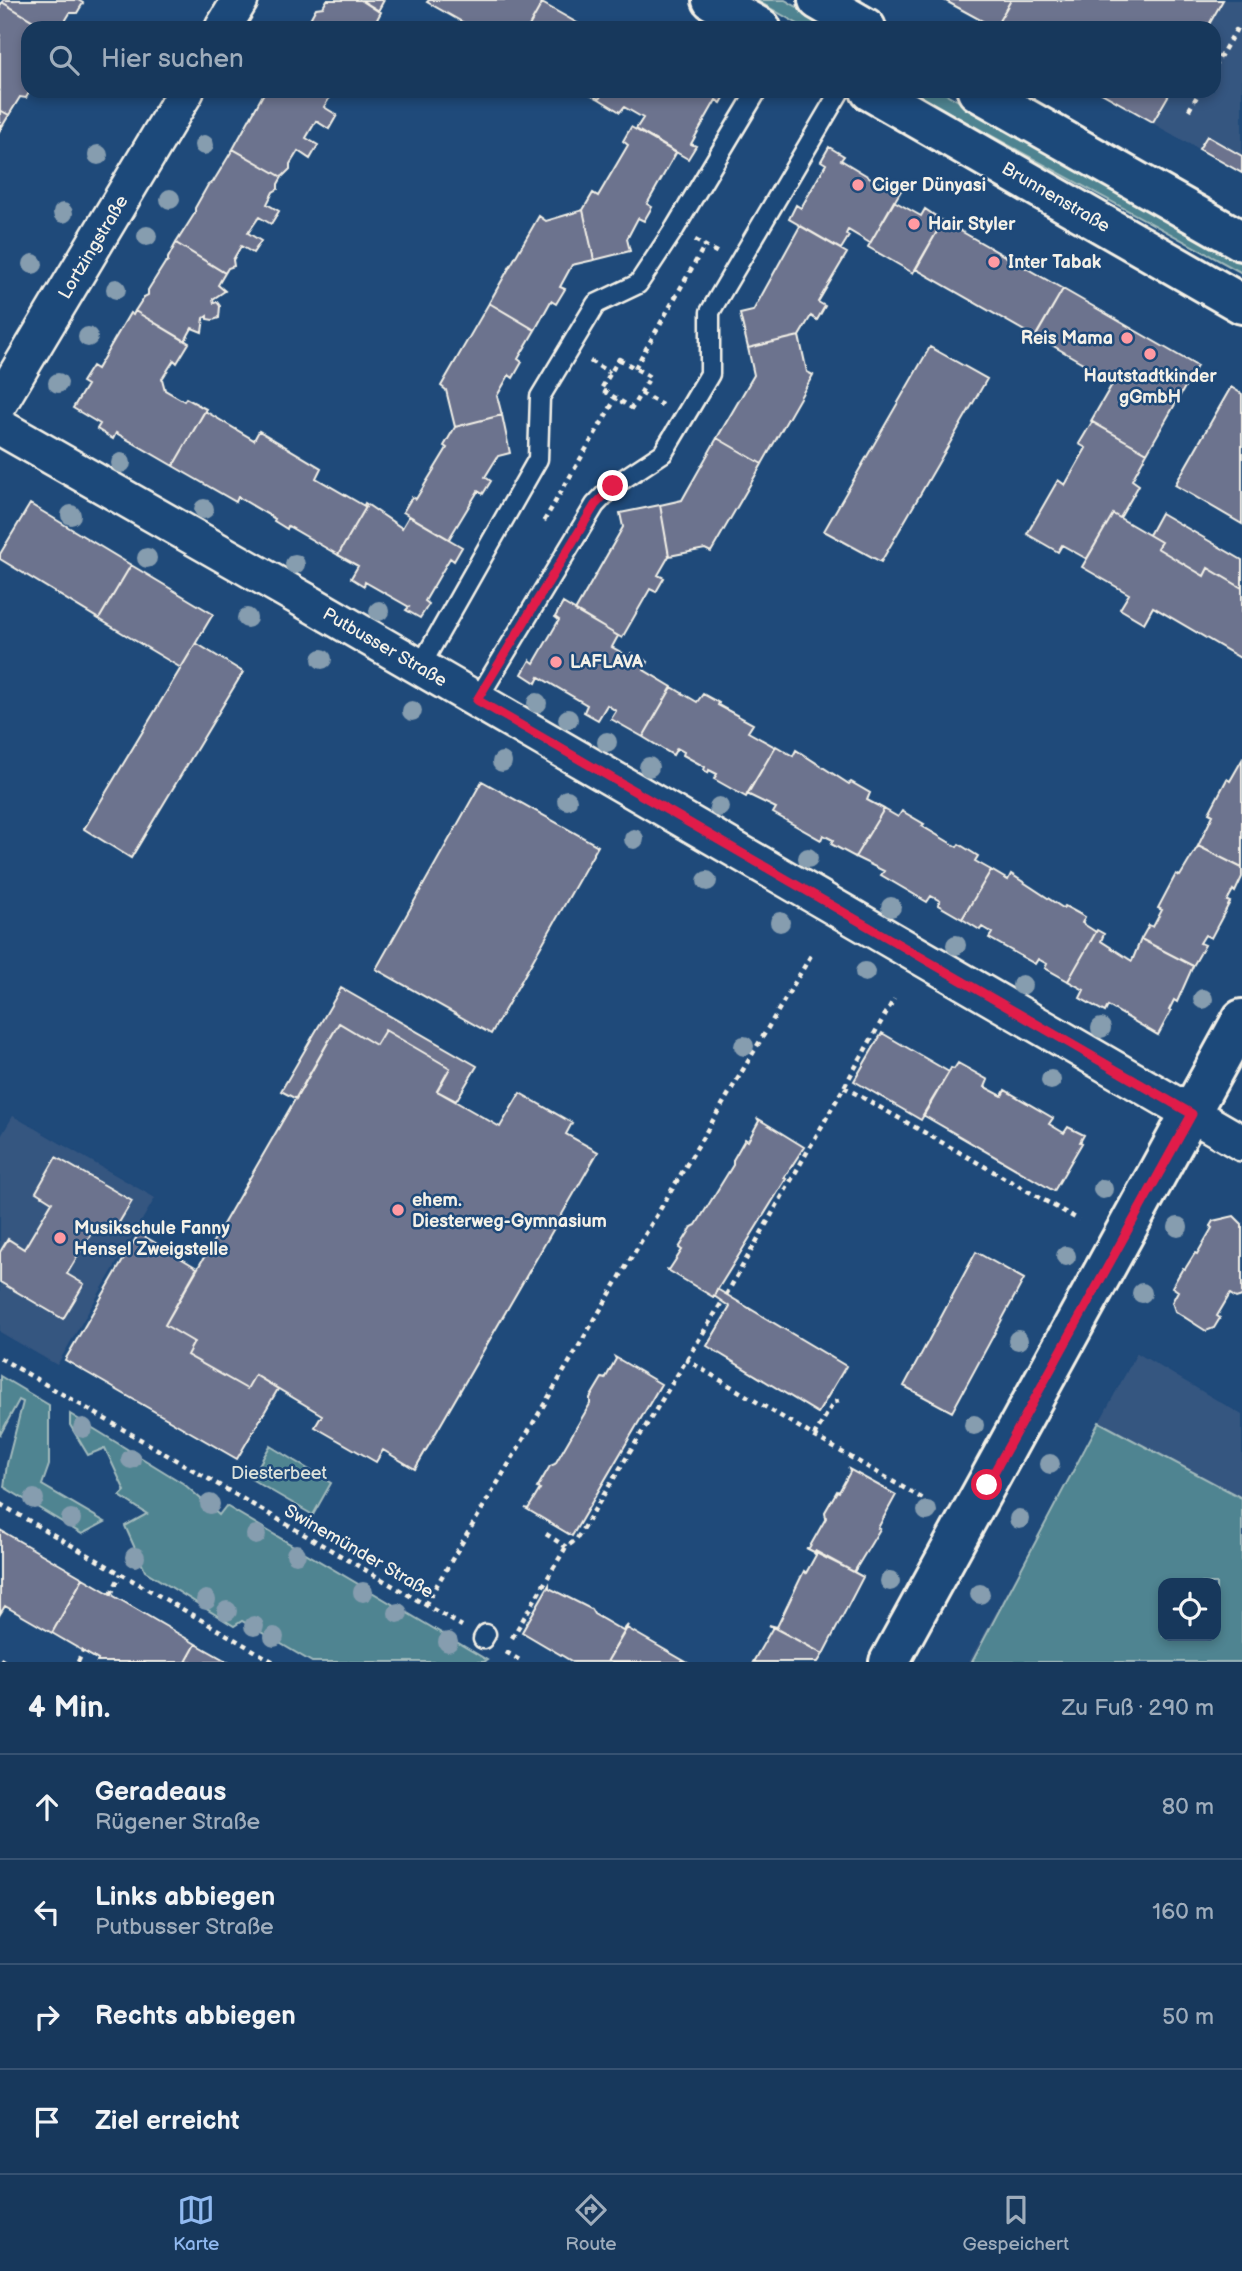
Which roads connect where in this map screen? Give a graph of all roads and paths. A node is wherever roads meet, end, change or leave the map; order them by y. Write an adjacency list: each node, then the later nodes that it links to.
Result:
1 (240, 0): 4 (street)
2 (712, 0): 5 (main road)
3 (818, 0): 6 (main road)
4 (227, 21)
5 (749, 21)
6 (854, 21)
7 (1242, 34): 8 (path)
8 (1221, 56)
9 (182, 98): 23 (street, Lortzingstraße)
10 (753, 98): 16 (lane)
11 (836, 98): 19 (lane)
12 (882, 98): 20 (main road, Brunnenstraße)
13 (989, 98): 17 (main road)
14 (1196, 98): 15 (path)
15 (1189, 110)
16 (675, 228): 18 (path); 25 (lane)
17 (1242, 241)
18 (705, 245): 19 (path); 21 (path)
19 (737, 265): 27 (lane)
20 (1242, 304)
21 (635, 368): 22 (path); 22 (path)
22 (616, 398): 26 (path)
23 (0, 402)
24 (0, 427): 28 (street, Putbusser Straße)
25 (513, 503): 26 (path); 28 (lane)
26 (544, 521): 27 (path)
27 (573, 539): 29 (lane)
28 (420, 667): 29 (street, Putbusser Straße)
29 (477, 700): 34 (street, Putbusser Straße)
30 (813, 952): 49 (path)
31 (894, 999): 33 (path)
32 (1242, 1019): 34 (main road)
33 (844, 1087): 36 (path); 37 (path)
34 (1192, 1114): 35 (street, Putbusser Straße); 57 (main road)
35 (1242, 1143)
36 (1079, 1220)
37 (726, 1295)
38 (722, 1302): 40 (path)
39 (0, 1358): 49 (path, Swinemünder Straße)
40 (685, 1359): 42 (path); 46 (path)
41 (839, 1401): 42 (path)
42 (814, 1436): 43 (path)
43 (925, 1500)
44 (0, 1504): 47 (path)
45 (546, 1534): 46 (path)
46 (566, 1547): 56 (path)
47 (121, 1574): 48 (path); 55 (path)
48 (111, 1594)
49 (425, 1605): 50 (path, Swinemünder Straße)
50 (485, 1636)
51 (83, 1651): 54 (path)
52 (0, 1659): 53 (path)
53 (5, 1662)
54 (78, 1662)
55 (274, 1662)
56 (523, 1662)
57 (889, 1662)

